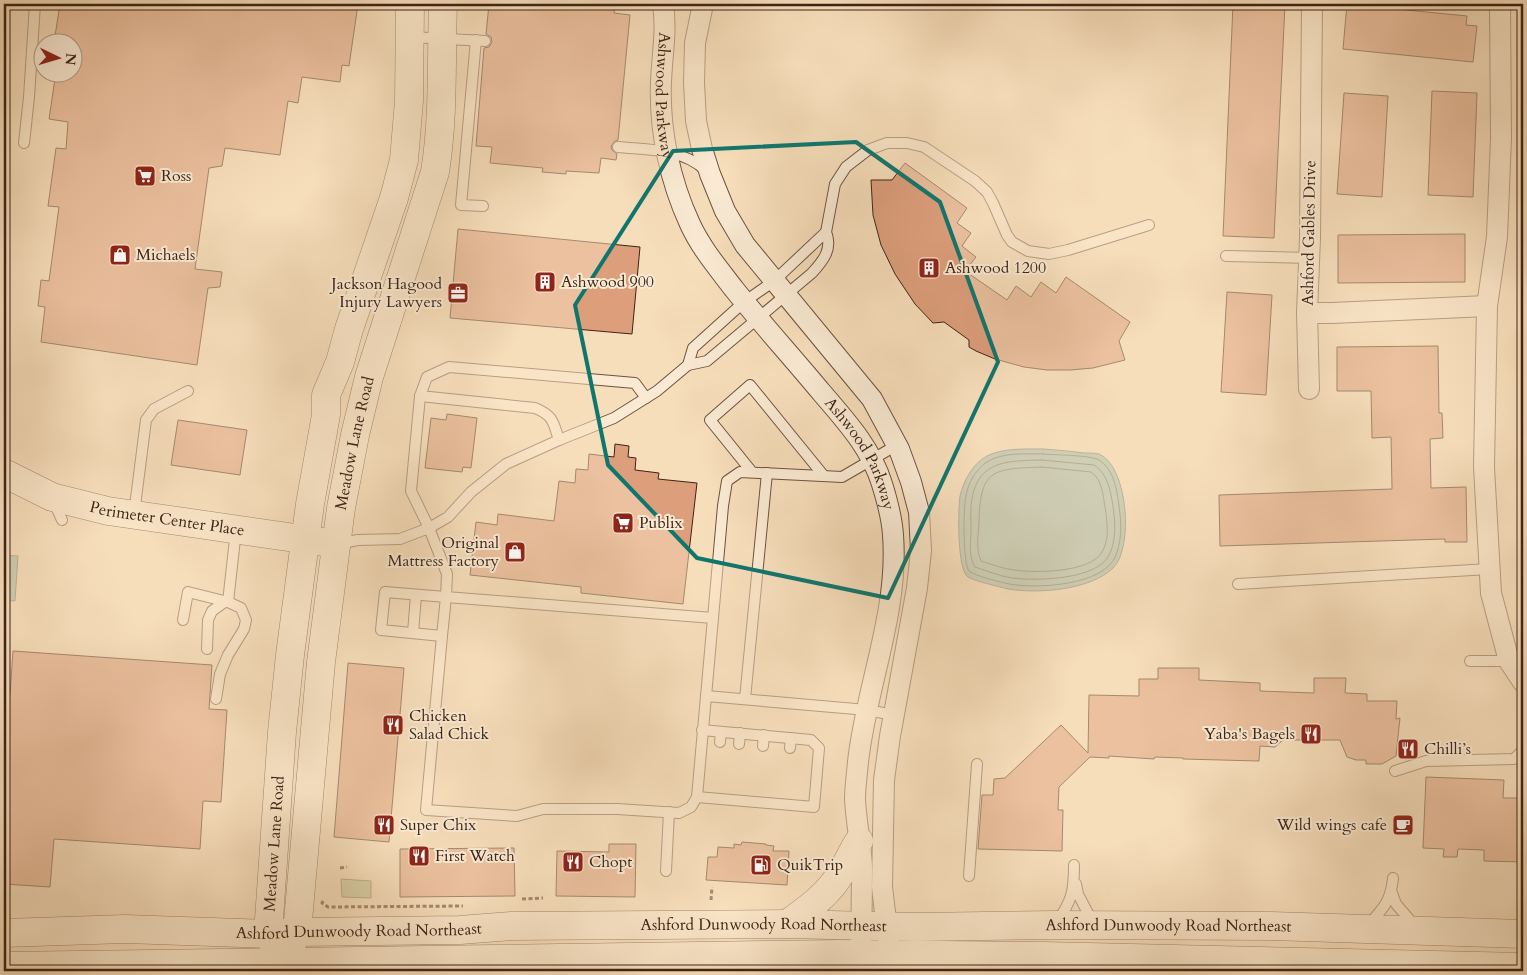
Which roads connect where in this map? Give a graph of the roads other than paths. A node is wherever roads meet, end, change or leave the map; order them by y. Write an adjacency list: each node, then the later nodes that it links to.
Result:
1 (35, 4): 10 (lane)
2 (410, 4): 8 (main road, Meadow Lane Road)
3 (443, 4): 9 (main road, Meadow Lane Road)
4 (663, 4): 12 (street, Ashwood Parkway)
5 (703, 4): 13 (street, Ashwood Parkway)
6 (1312, 4): 18 (street, Ashford Gables Drive)
7 (1500, 4): 21 (street)
8 (408, 37): 9 (lane); 39 (main road, Meadow Lane Road)
9 (442, 38): 14 (lane); 40 (main road, Meadow Lane Road)
10 (24, 143)
11 (618, 147): 12 (lane)
12 (667, 152): 13 (lane); 20 (street, Ashwood Parkway)
13 (710, 174): 19 (street, Ashwood Parkway)
14 (484, 206)
15 (1149, 225): 16 (lane)
16 (826, 232): 19 (lane); 19 (lane)
17 (1226, 256): 18 (lane)
18 (1309, 258): 22 (street, Ashford Gables Drive)
19 (780, 289): 20 (lane); 23 (lane); 30 (street, Ashwood Parkway)
20 (744, 302): 23 (street, Ashwood Parkway); 24 (lane)
21 (1487, 306): 22 (street, Ashford Gables Drive); 41 (street)
22 (1306, 313): 25 (street)
23 (759, 318): 24 (lane); 31 (street, Ashwood Parkway)
24 (688, 365): 28 (lane)
25 (1309, 389)
26 (188, 391): 36 (lane)
27 (420, 396): 28 (lane); 29 (lane); 38 (lane)
28 (646, 398): 29 (lane)
29 (559, 440): 38 (lane)
30 (897, 445): 31 (lane); 58 (street, Ashwood Parkway)
31 (872, 459): 35 (lane); 57 (street, Ashwood Parkway)
32 (752, 472): 34 (lane); 35 (lane); 46 (lane)
33 (4, 473): 36 (main road, Perimeter Center Place)
34 (767, 473): 35 (lane); 56 (lane)
35 (824, 476)
36 (134, 514): 37 (main road, Perimeter Center Place)
37 (236, 528): 39 (main road, Perimeter Center Place); 45 (lane)
38 (428, 528): 40 (lane); 44 (lane)
39 (305, 539): 40 (main road, Perimeter Center Place); 80 (main road, Meadow Lane Road)
40 (336, 544): 78 (main road, Meadow Lane Road)
41 (1489, 569): 42 (lane); 52 (street)
42 (1238, 584)
43 (416, 594): 44 (lane); 48 (lane); 48 (lane)
44 (446, 597): 46 (lane); 49 (lane)
45 (227, 602): 47 (lane); 50 (lane); 55 (lane)
46 (713, 618): 54 (lane)
47 (183, 620)
48 (412, 633): 49 (lane)
49 (442, 636): 64 (lane)
50 (207, 649)
51 (1470, 661): 52 (lane)
52 (1509, 661): 53 (street)
53 (1523, 682)
54 (706, 696): 56 (lane); 59 (lane)
55 (216, 699)
56 (745, 699): 57 (lane)
57 (867, 710): 58 (lane); 65 (street, Ashwood Parkway)
58 (894, 715): 74 (street, Ashwood Parkway)
59 (702, 730): 63 (lane); 63 (lane)
60 (1523, 750): 62 (lane)
61 (977, 764): 68 (lane)
62 (1395, 771)
63 (697, 797): 64 (lane)
64 (669, 812): 67 (lane)
65 (859, 841): 72 (main road); 74 (street, Ashwood Parkway)
66 (1074, 865): 69 (lane)
67 (666, 871)
68 (969, 876)
69 (1074, 878): 73 (lane); 75 (lane)
70 (1393, 878): 71 (lane)
71 (1392, 893): 76 (lane); 77 (lane)
72 (787, 924): 74 (main road, Ashford Dunwoody Road Northeast); 78 (main road, Ashford Dunwoody Road Northeast)
73 (1055, 925): 74 (main road, Ashford Dunwoody Road Northeast); 75 (main road, Ashford Dunwoody Road Northeast)
74 (874, 926): 83 (street, Ashwood Parkway); 84 (street)
75 (1096, 926): 76 (main road, Ashford Dunwoody Road Northeast)
76 (1365, 928): 77 (main road, Ashford Dunwoody Road Northeast)
77 (1419, 930): 81 (main road, Ashford Dunwoody Road Northeast)
78 (297, 932): 80 (main road, Ashford Dunwoody Road Northeast); 86 (main road, Meadow Lane Road)
79 (4, 933): 80 (main road, Ashford Dunwoody Road Northeast)
80 (268, 934): 86 (main road, Meadow Lane Road)
81 (1523, 934)
82 (804, 954): 83 (main road, Ashford Dunwoody Road Northeast); 86 (main road, Ashford Dunwoody Road Northeast); 90 (main road)
83 (861, 963): 84 (main road, Ashford Dunwoody Road Northeast)
84 (891, 963): 87 (main road, Ashford Dunwoody Road Northeast)
85 (4, 966): 86 (main road, Ashford Dunwoody Road Northeast)
86 (285, 966)
87 (1236, 966): 88 (main road, Ashford Dunwoody Road Northeast)
88 (1356, 967): 89 (main road, Ashford Dunwoody Road Northeast)
89 (1523, 967)
90 (832, 971)

